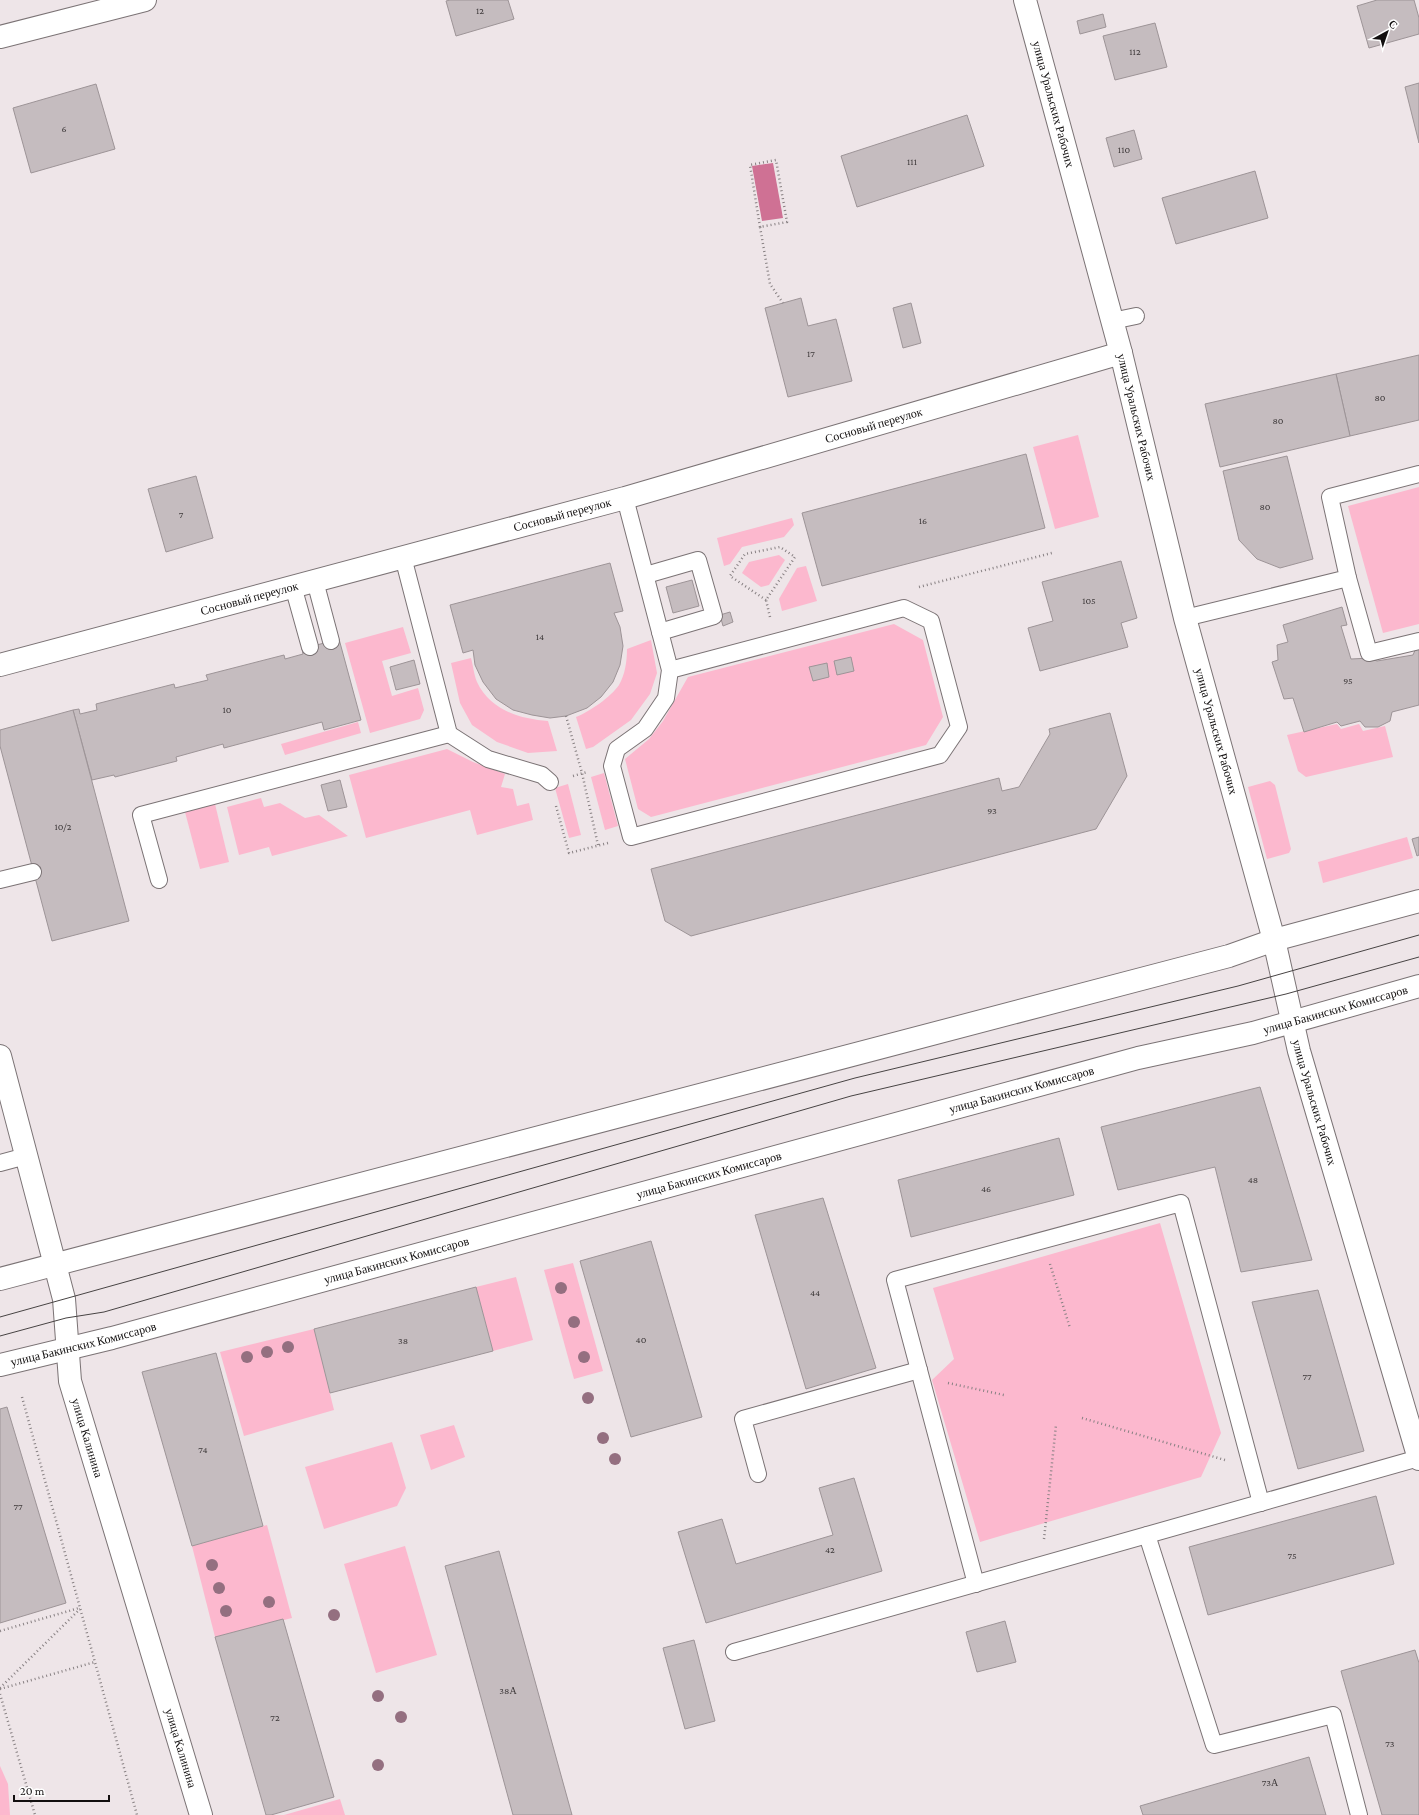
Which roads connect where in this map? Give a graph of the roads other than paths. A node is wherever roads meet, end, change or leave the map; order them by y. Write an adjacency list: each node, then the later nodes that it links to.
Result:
1 (145, 0): 3 (street)
2 (1025, 0): 5 (street, улица Уральских Рабочих)
3 (0, 37)
4 (1136, 316): 5 (lane)
5 (1112, 321): 6 (street, улица Уральских Рабочих)
6 (1121, 353): 8 (street, Сосновый переулок); 14 (street, улица Уральских Рабочих)
7 (1419, 474): 11 (lane)
8 (625, 498): 9 (street, Сосновый переулок); 10 (lane)
9 (403, 557): 12 (street, Сосновый переулок); 21 (lane)
10 (646, 575): 15 (lane); 15 (lane)
11 (1348, 578): 14 (lane); 17 (lane)
12 (315, 581): 13 (street, Сосновый переулок); 16 (lane)
13 (294, 586): 18 (lane); 19 (street, Сосновый переулок)
14 (1185, 618): 27 (street, улица Уральских Рабочих)
15 (660, 632): 20 (lane)
16 (331, 641)
17 (1419, 641)
18 (310, 647)
19 (0, 665)
20 (670, 670): 20 (lane)
21 (449, 734): 22 (lane); 25 (lane)
22 (550, 782)
23 (33, 872): 24 (lane)
24 (0, 880)
25 (159, 880)
26 (1419, 901): 27 (street)
27 (1274, 940): 29 (street, улица Уральских Рабочих); 33 (street)
28 (1419, 986): 29 (street, улица Бакинских Комиссаров)
29 (1293, 1022): 35 (street, улица Бакинских Комиссаров); 38 (street, улица Уральских Рабочих)
30 (0, 1056): 31 (street, улица Калинина)
31 (26, 1156): 32 (lane); 33 (street, улица Калинина)
32 (0, 1163)
33 (56, 1264): 34 (street); 35 (street, улица Калинина)
34 (0, 1280)
35 (69, 1348): 36 (street, улица Бакинских Комиссаров); 44 (street, улица Калинина)
36 (0, 1366)
37 (920, 1373): 39 (lane); 40 (lane); 42 (lane)
38 (1419, 1458): 40 (lane)
39 (758, 1474)
40 (1261, 1503): 41 (lane)
41 (1147, 1535): 42 (lane); 45 (lane)
42 (976, 1584): 43 (lane)
43 (734, 1652)
44 (201, 1815)
45 (1359, 1815)

